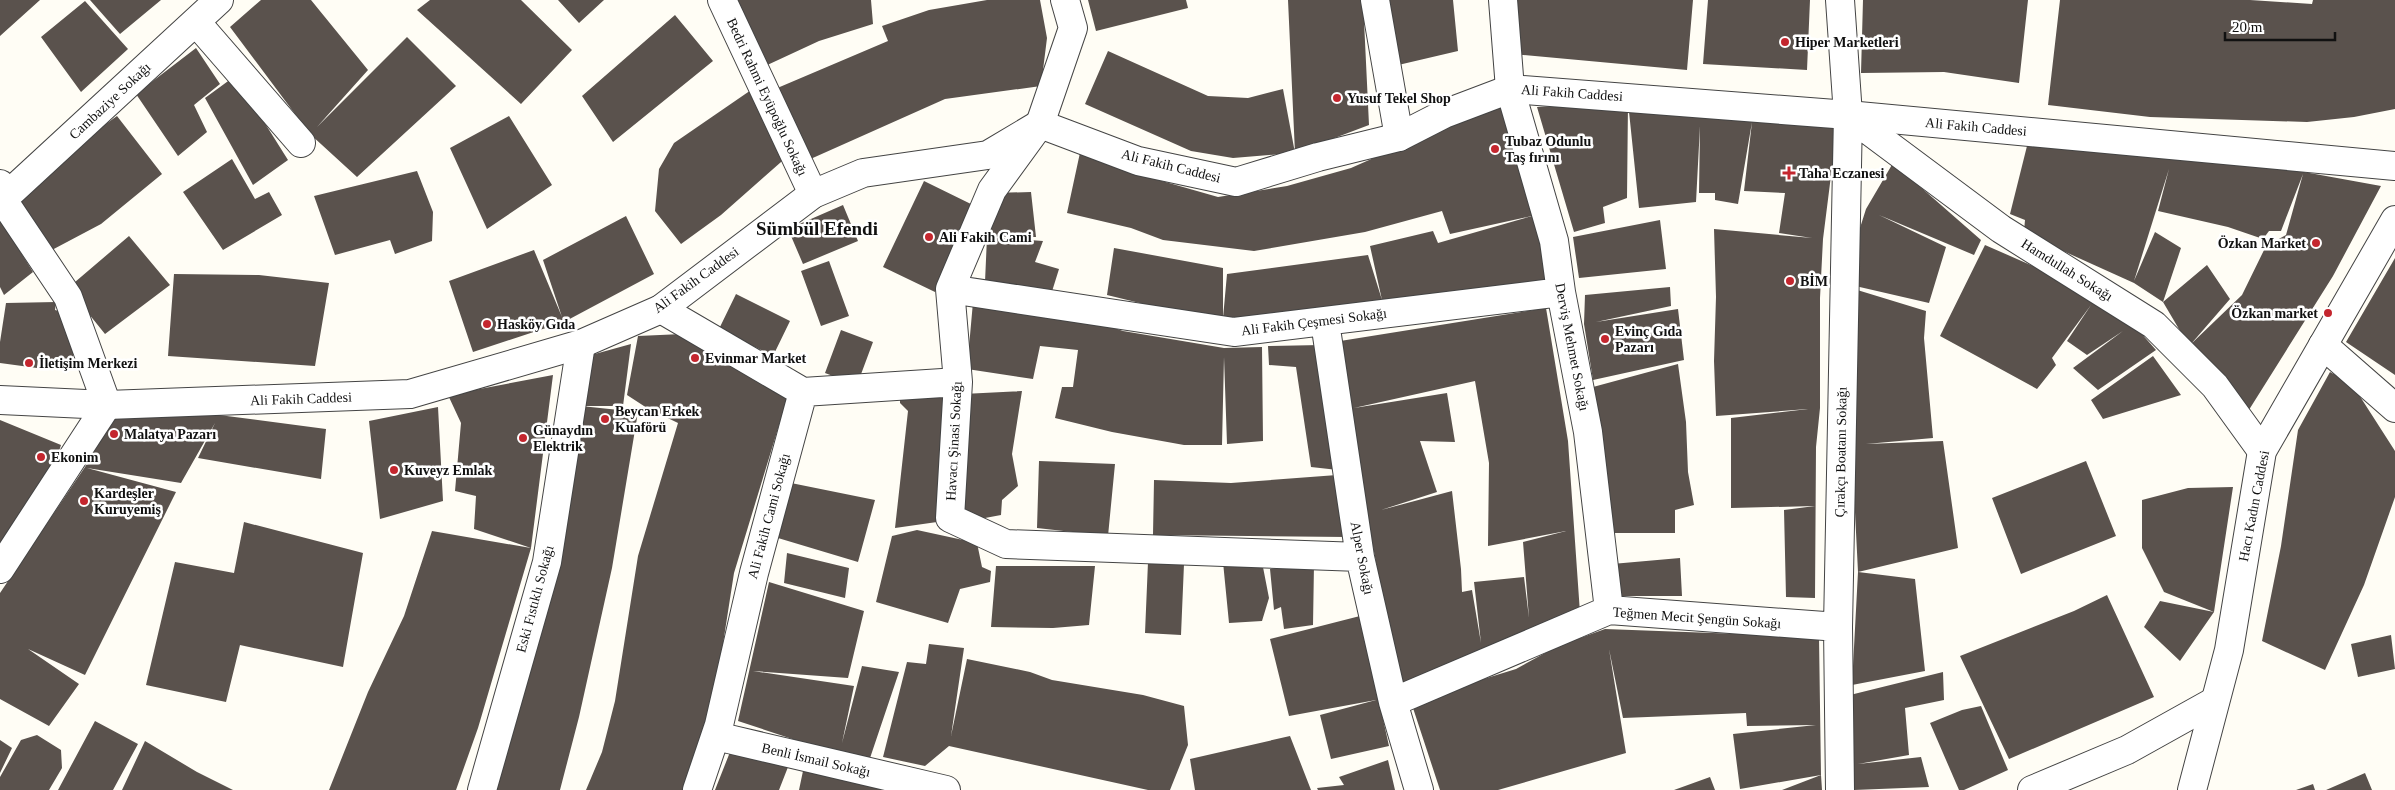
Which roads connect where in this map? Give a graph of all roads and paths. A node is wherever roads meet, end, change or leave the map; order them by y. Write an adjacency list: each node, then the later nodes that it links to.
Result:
1 (219, 0): 7 (street, Cambaziye Sokağı)
2 (722, 0): 14 (street, Bedri Rahmi Eyüpoğlu Sokağı)
3 (1065, 0): 10 (street, Havacı Şinasi Sokağı)
4 (1375, 0): 11 (street)
5 (1503, 0): 8 (street, Derviş Mehmet Sokağı)
6 (1840, 0): 9 (street, Çırakçı Boatanı Sokağı)
7 (196, 22): 12 (street); 15 (street, Cambaziye Sokağı)
8 (1510, 89): 9 (street, Ali Fakih Caddesi); 11 (street, Ali Fakih Caddesi); 18 (street, Derviş Mehmet Sokağı)
9 (1848, 115): 13 (street, Ali Fakih Caddesi); 28 (street, Hamdullah Sokağı); 32 (street, Çırakçı Boatanı Sokağı)
10 (1040, 124): 11 (street, Ali Fakih Caddesi); 14 (street, Ali Fakih Caddesi); 17 (street, Havacı Şinasi Sokağı)
11 (1399, 137)
12 (301, 143)
13 (2395, 166)
14 (813, 194): 19 (street, Ali Fakih Caddesi)
15 (1, 195): 26 (street)
16 (2395, 220): 22 (street, Hacı Kadın Caddesi)
17 (950, 289): 20 (street, Ali Fakih Çeşmesi Sokağı); 23 (street, Havacı Şinasi Sokağı)
18 (1561, 292): 20 (street, Ali Fakih Çeşmesi Sokağı); 31 (street, Derviş Mehmet Sokağı)
19 (661, 309): 21 (street, Ali Fakih Caddesi); 24 (street)
20 (1325, 322): 29 (street, Alper Sokağı)
21 (581, 344): 26 (street, Ali Fakih Caddesi); 36 (street, Eski Fıstıklı Sokağı)
22 (2323, 345): 27 (street); 28 (street, Hacı Kadın Caddesi)
23 (958, 382): 24 (street); 29 (street, Havacı Şinasi Sokağı)
24 (803, 392): 35 (street, Ali Fakih Cami Sokağı)
25 (0, 400): 26 (street, Ali Fakih Caddesi)
26 (107, 406): 30 (street)
27 (2395, 408)
28 (2262, 451): 33 (street, Hacı Kadın Caddesi)
29 (1360, 557): 34 (street, Alper Sokağı)
30 (0, 569)
31 (1609, 610): 32 (street, Teğmen Mecit Şengün Sokağı); 34 (street, Teğmen Mecit Şengün Sokağı)
32 (1838, 627): 40 (street, Çırakçı Boatanı Sokağı)
33 (2215, 701): 41 (street); 42 (street, Hacı Kadın Caddesi)
34 (1393, 702): 39 (street, Alper Sokağı)
35 (716, 736): 37 (street, Ali Fakih Cami Sokağı); 38 (street, Benli İsmail Sokağı)
36 (482, 790)
37 (697, 790)
38 (946, 790)
39 (1419, 790)
40 (1840, 790)
41 (2032, 790)
42 (2192, 790)

